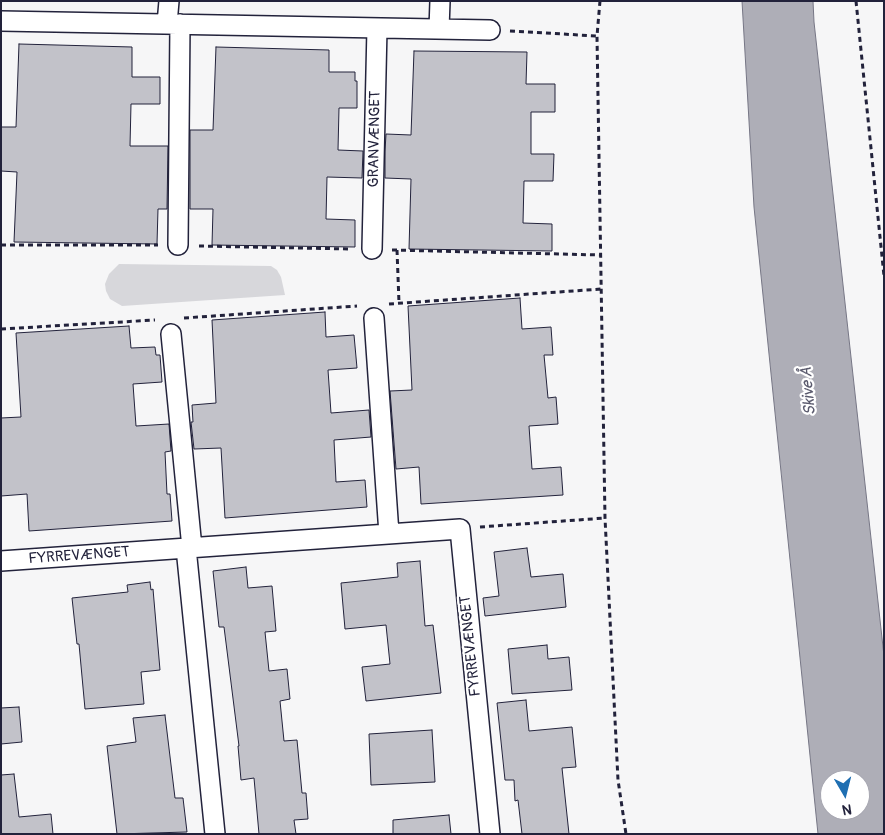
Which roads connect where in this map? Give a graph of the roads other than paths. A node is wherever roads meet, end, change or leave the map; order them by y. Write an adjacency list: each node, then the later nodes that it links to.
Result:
1 (169, 1): 4 (street)
2 (440, 1): 6 (street)
3 (1, 21): 4 (street)
4 (174, 24): 5 (street); 8 (street)
5 (377, 28): 6 (street); 9 (street, GRANVÆNGET)
6 (439, 29): 7 (street)
7 (490, 30)
8 (178, 245)
9 (372, 249)
10 (377, 311): 12 (street)
11 (167, 327): 13 (street)
12 (388, 534): 13 (street, FYRREVÆNGET); 16 (street, FYRREVÆNGET)
13 (189, 548): 14 (street, FYRREVÆNGET); 15 (street)
14 (1, 561)
15 (215, 834)
16 (490, 834)

